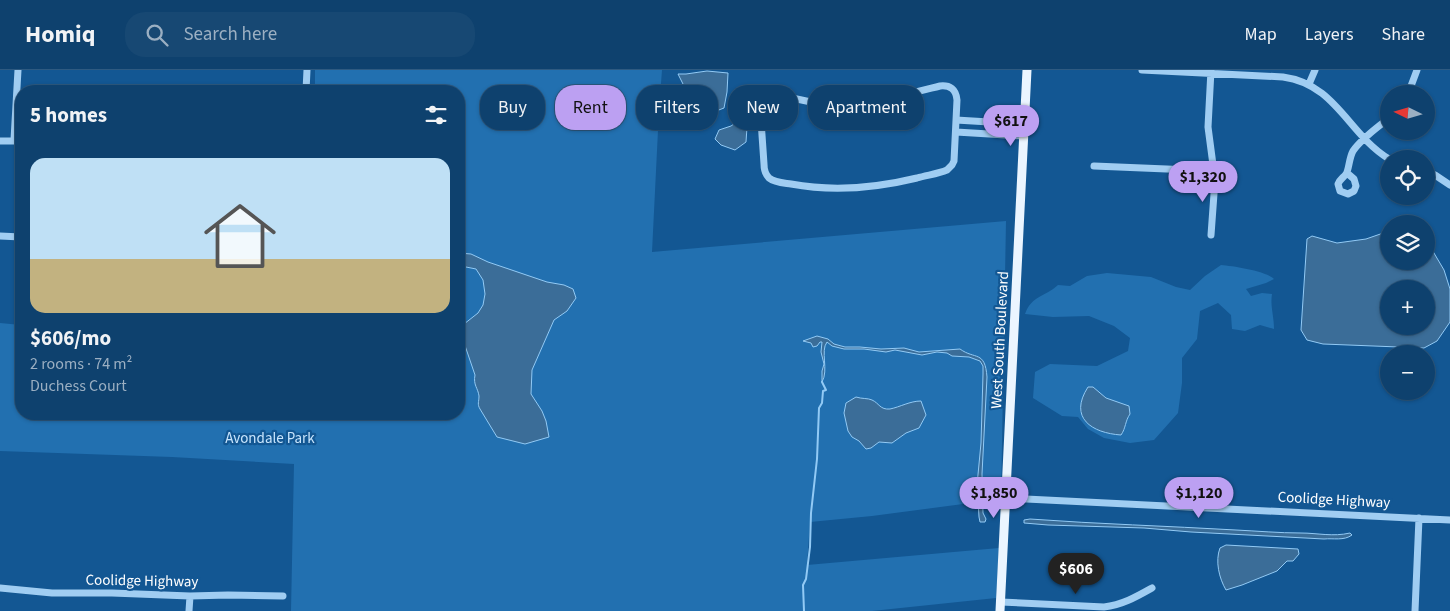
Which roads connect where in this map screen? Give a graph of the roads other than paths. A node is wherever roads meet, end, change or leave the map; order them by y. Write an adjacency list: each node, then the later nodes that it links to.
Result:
1 (18, 70): 9 (street)
2 (307, 70): 10 (street)
3 (1027, 70): 13 (main road, West South Boulevard)
4 (1142, 70): 7 (street)
5 (1314, 70): 8 (street)
6 (1417, 70): 11 (street)
7 (1210, 72): 8 (street); 22 (street)
8 (1308, 84): 17 (street)
9 (18, 85)
10 (306, 85)
11 (1411, 85)
12 (956, 120): 13 (street); 15 (street); 15 (street)
13 (1024, 124): 16 (main road, West South Boulevard)
14 (1380, 125): 17 (street)
15 (956, 132): 16 (street)
16 (1023, 136): 29 (main road, West South Boulevard)
17 (1364, 138): 20 (street); 23 (street)
18 (15, 140): 19 (street)
19 (0, 141)
20 (1380, 152)
21 (1094, 166): 22 (street)
22 (1215, 171): 26 (street)
23 (1347, 173)
24 (1435, 174): 25 (street)
25 (1450, 185)
26 (1212, 235)
27 (0, 236): 28 (street)
28 (15, 237)
29 (1006, 498): 30 (street, Coolidge Highway); 36 (main road, West South Boulevard)
30 (1419, 518): 31 (street, Coolidge Highway); 39 (street)
31 (1450, 520)
32 (0, 588): 34 (street, Coolidge Highway)
33 (1152, 588): 37 (street)
34 (190, 596): 35 (street, Coolidge Highway); 38 (street)
35 (283, 596)
36 (1001, 607): 37 (street)
37 (1077, 608)
38 (189, 611)
39 (1414, 611)

